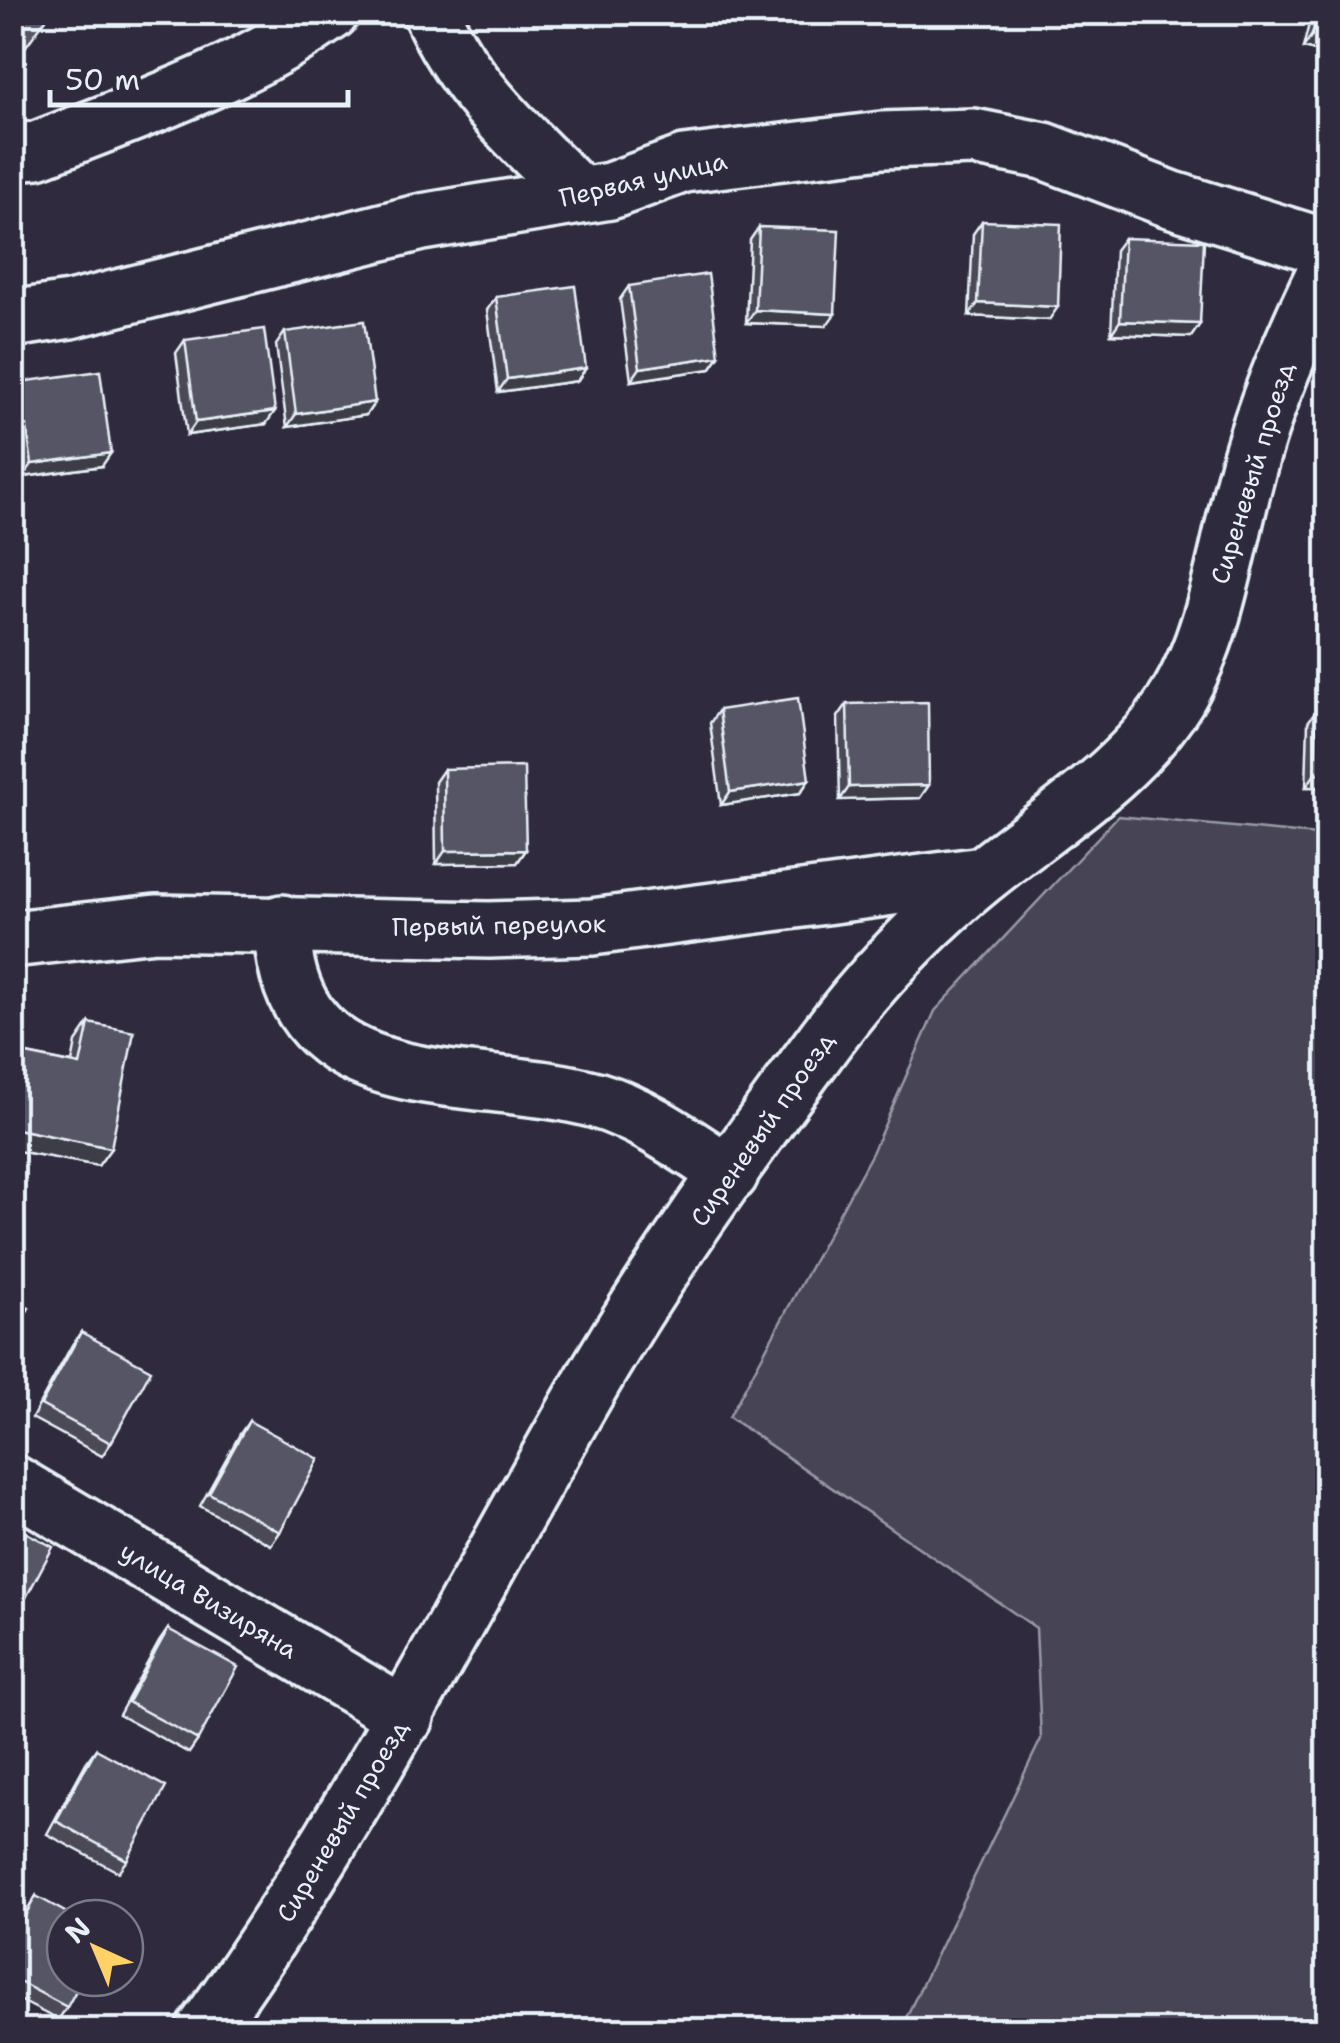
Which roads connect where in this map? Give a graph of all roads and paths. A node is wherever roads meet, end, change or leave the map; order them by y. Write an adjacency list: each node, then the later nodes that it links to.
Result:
1 (330, 12): 3 (street)
2 (431, 12): 4 (street)
3 (12, 152)
4 (580, 196): 5 (street, Первая улица); 7 (street, Первая улица)
5 (1328, 248)
6 (1328, 267): 8 (street, Сиреневый проезд)
7 (12, 319)
8 (983, 875): 9 (street, Первый переулок); 11 (street, Сиреневый проезд)
9 (282, 923): 10 (street, Первый переулок); 11 (street)
10 (12, 939)
11 (730, 1174): 13 (street, Сиреневый проезд)
12 (12, 1483): 13 (street, улица Визиряна)
13 (406, 1717): 14 (street, Сиреневый проезд)
14 (205, 2030)

